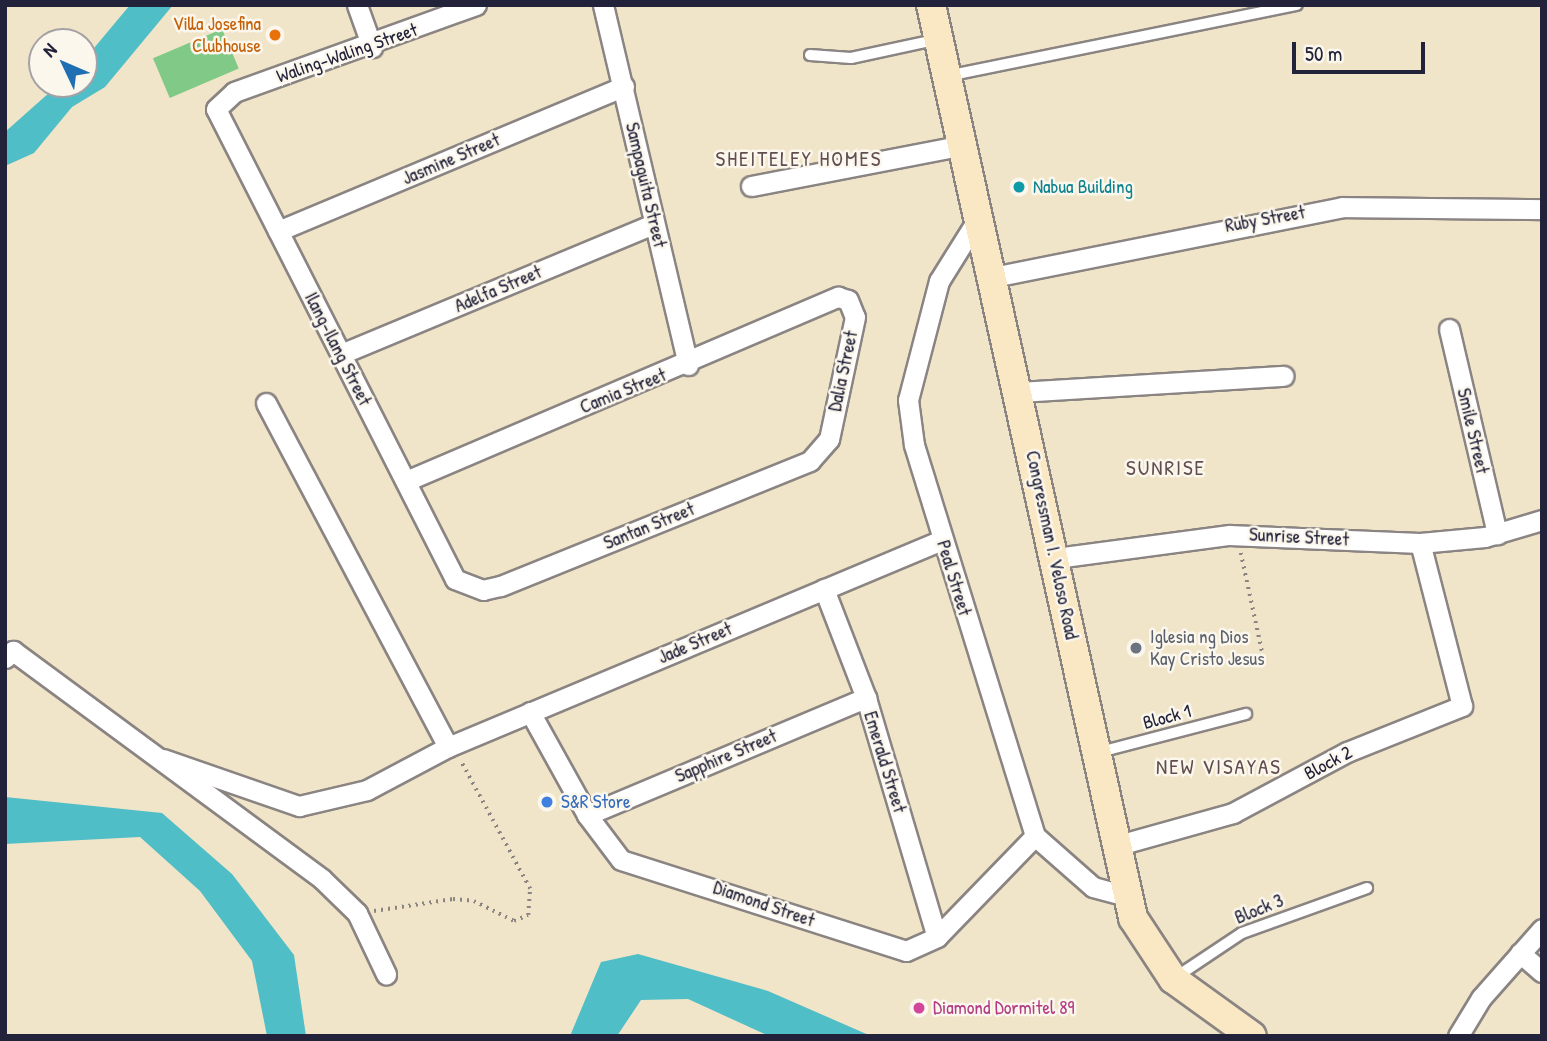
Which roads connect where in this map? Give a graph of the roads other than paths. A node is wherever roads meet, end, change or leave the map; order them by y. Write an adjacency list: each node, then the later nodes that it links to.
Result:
1 (357, 5): 7 (street)
2 (476, 5): 7 (street, Waling-Waling Street)
3 (603, 5): 10 (street, Sampaguita Street)
4 (931, 5): 6 (main road, Congressman I. Veloso Road)
5 (1297, 5): 9 (lane)
6 (939, 40): 8 (lane); 9 (main road, Congressman I. Veloso Road)
7 (372, 47): 11 (street, Waling-Waling Street)
8 (810, 55)
9 (947, 76): 12 (main road, Congressman I. Veloso Road)
10 (624, 86): 16 (street, Sampaguita Street); 17 (street, Jasmine Street)
11 (219, 103): 17 (street, Ilang-Ilang Street)
12 (963, 145): 13 (street); 15 (main road, Congressman I. Veloso Road)
13 (751, 186)
14 (1542, 209): 18 (street, Ruby Street)
15 (979, 217): 18 (main road, Congressman I. Veloso Road); 30 (street, Peal Street)
16 (654, 223): 21 (street, Adelfa Street); 22 (street, Sampaguita Street)
17 (278, 231): 21 (street, Ilang-Ilang Street)
18 (993, 277): 24 (main road, Congressman I. Veloso Road)
19 (838, 297): 22 (street, Camia Street); 26 (street, Dalia Street)
20 (1449, 329): 29 (street, Smile Street)
21 (341, 354): 27 (street, Ilang-Ilang Street)
22 (688, 365): 27 (street, Camia Street)
23 (1284, 376): 24 (street)
24 (1020, 392): 32 (main road, Congressman I. Veloso Road)
25 (266, 403): 39 (street)
26 (822, 451): 33 (street, Santan Street)
27 (406, 481): 33 (street, Ilang-Ilang Street)
28 (1541, 522): 29 (street, Sunrise Street)
29 (1497, 534): 31 (street, Sunrise Street)
30 (942, 540): 34 (street, Jade Street); 43 (street, Peal Street)
31 (1420, 543): 32 (street, Sunrise Street); 44 (street, Block 2)
32 (1056, 558): 40 (main road, Congressman I. Veloso Road)
33 (472, 588)
34 (824, 589): 36 (street, Emerald Street); 37 (street, Jade Street)
35 (10, 650): 41 (street)
36 (866, 698): 42 (street, Sapphire Street); 48 (street, Emerald Street)
37 (530, 712): 39 (street, Jade Street); 42 (street, Diamond Street)
38 (1246, 714): 40 (lane, Block 1)
39 (448, 747): 41 (street, Jade Street)
40 (1096, 753): 44 (main road, Congressman I. Veloso Road)
41 (163, 759): 51 (street)
42 (587, 814): 48 (street, Diamond Street)
43 (1035, 836): 46 (street); 48 (street, Diamond Street)
44 (1115, 846): 46 (main road, Congressman I. Veloso Road)
45 (1367, 888): 52 (lane, Block 3)
46 (1127, 896): 52 (main road, Congressman I. Veloso Road)
47 (1542, 929): 49 (street)
48 (937, 937)
49 (1520, 953): 50 (street); 54 (street)
50 (1542, 972)
51 (386, 974)
52 (1172, 979): 53 (main road, Congressman I. Veloso Road)
53 (1252, 1036)
54 (1458, 1036)

